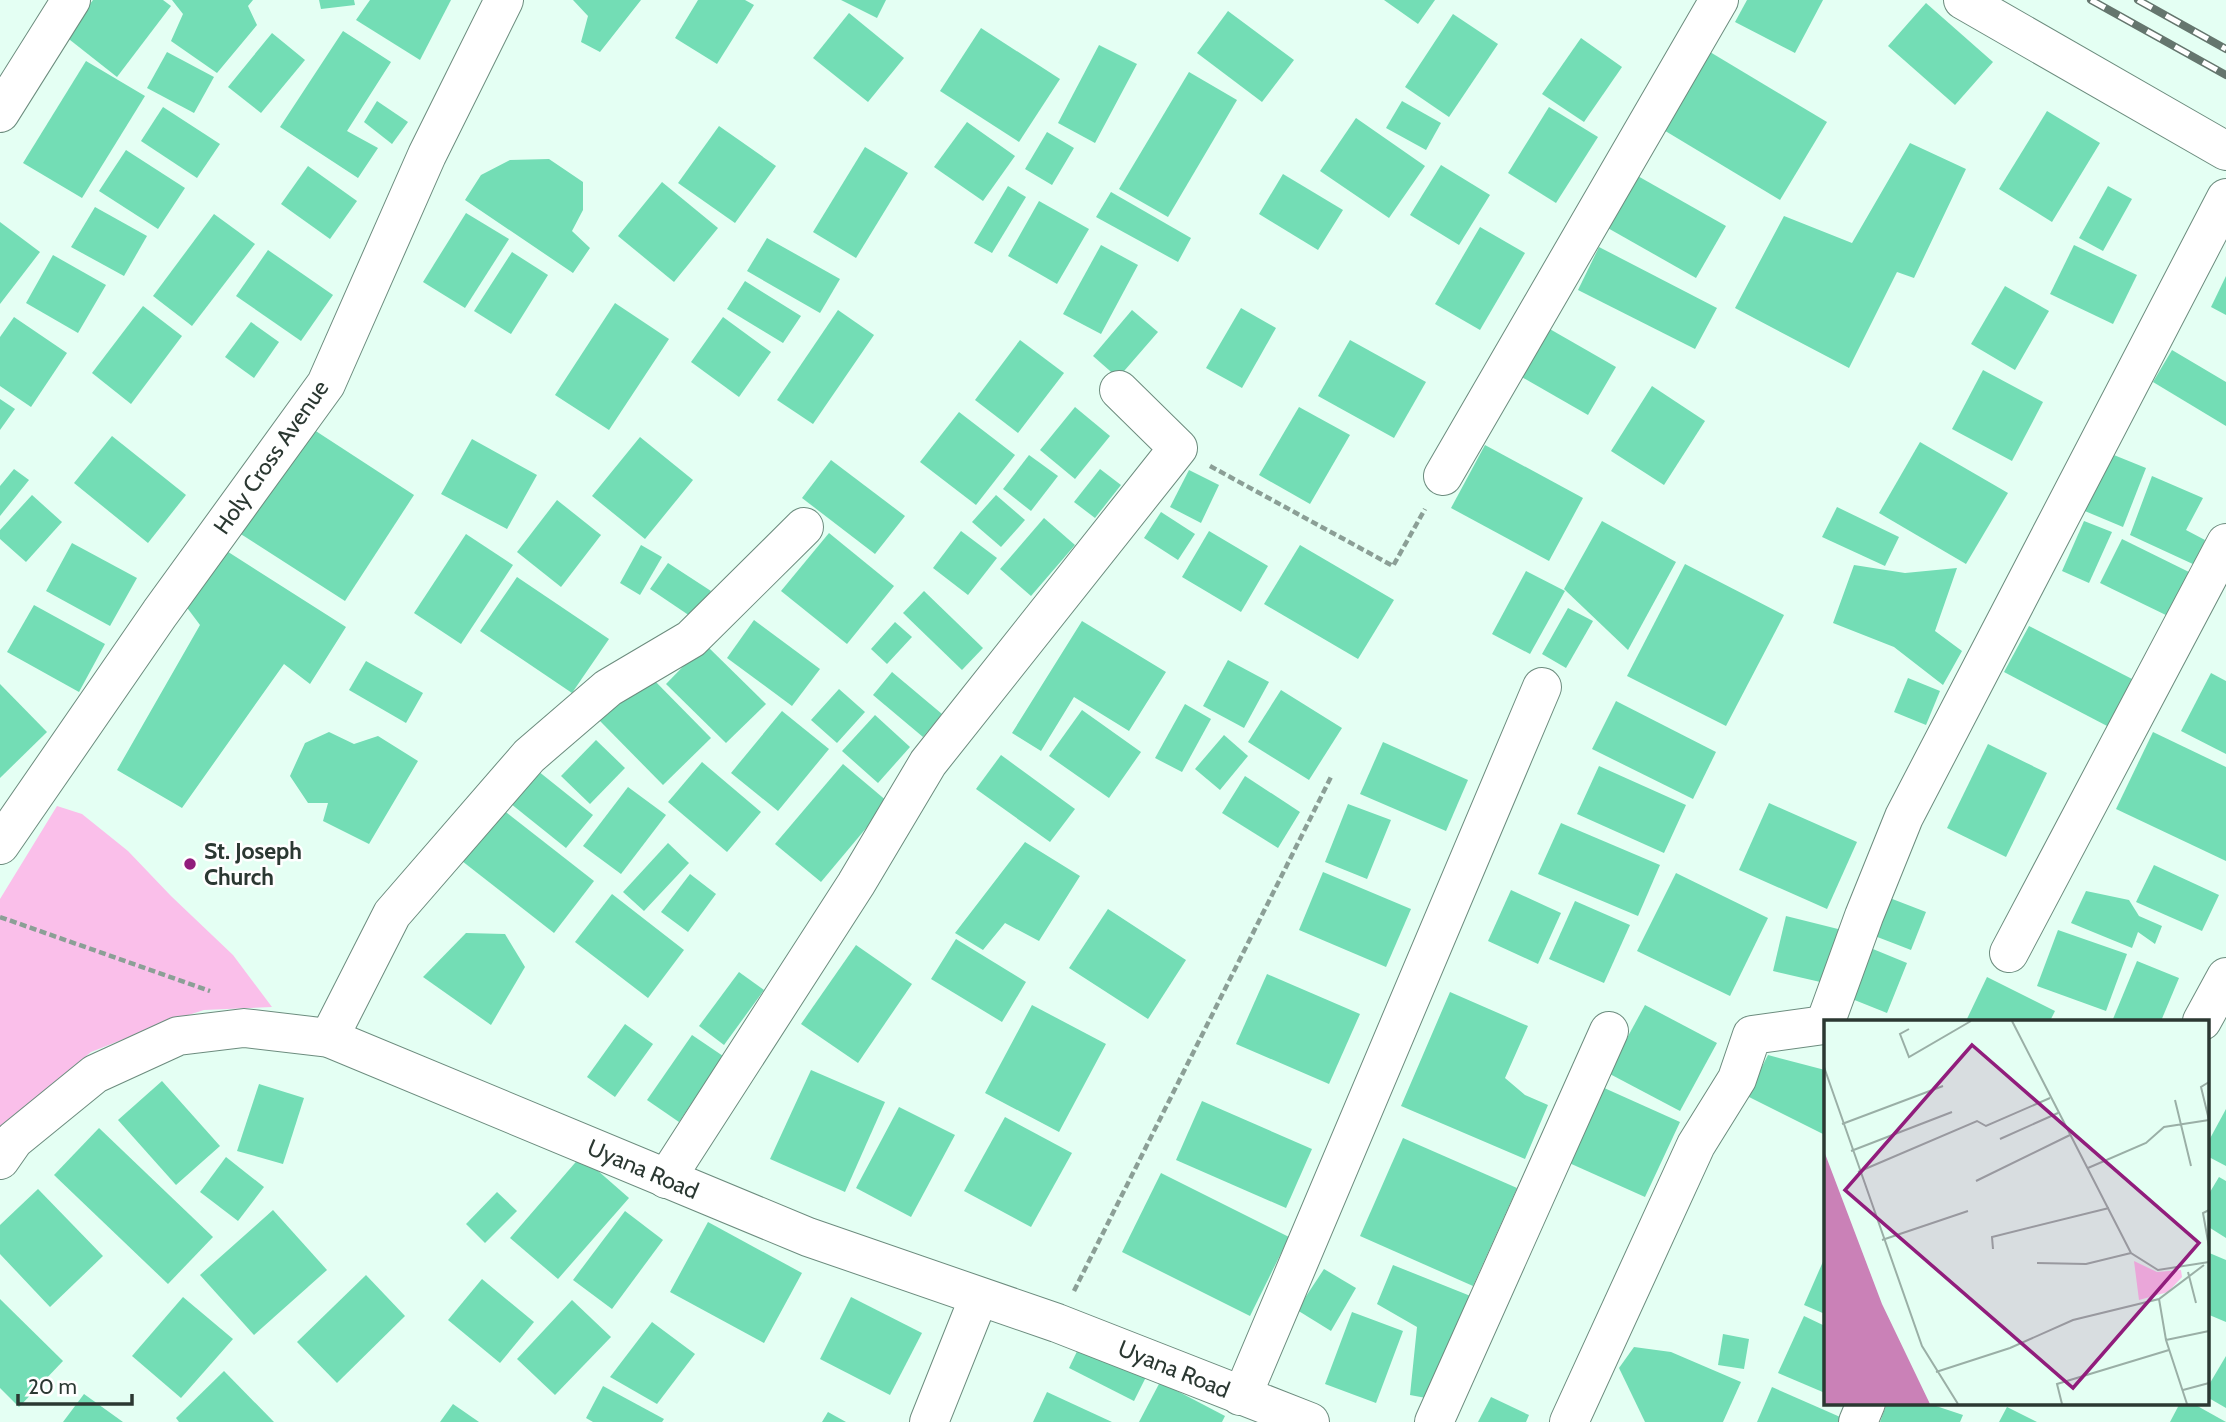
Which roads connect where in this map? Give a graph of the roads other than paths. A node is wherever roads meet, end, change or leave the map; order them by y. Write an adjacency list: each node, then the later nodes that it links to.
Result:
1 (71, 0): 5 (street)
2 (504, 0): 13 (street, Holy Cross Avenue)
3 (1720, 0): 9 (street)
4 (1963, 0): 6 (street)
5 (0, 113)
6 (2226, 151)
7 (2226, 198): 16 (street)
8 (1119, 390): 22 (street)
9 (1443, 476)
10 (804, 527): 20 (street)
11 (2226, 543): 14 (street)
12 (1542, 687): 24 (street)
13 (0, 845)
14 (2010, 953)
15 (2226, 977): 17 (street)
16 (1827, 1020)
17 (2203, 1020)
18 (1824, 1025): 29 (street)
19 (1609, 1031): 28 (street)
20 (329, 1038): 21 (street, Uyana Road); 22 (street, Uyana Road)
21 (0, 1160)
22 (666, 1179): 23 (street, Uyana Road)
23 (979, 1297): 24 (street, Uyana Road); 26 (street)
24 (1240, 1396): 27 (street, Uyana Road)
25 (1866, 1404): 30 (street)
26 (929, 1422)
27 (1310, 1422)
28 (1434, 1422)
29 (1569, 1422)
30 (1857, 1422)

